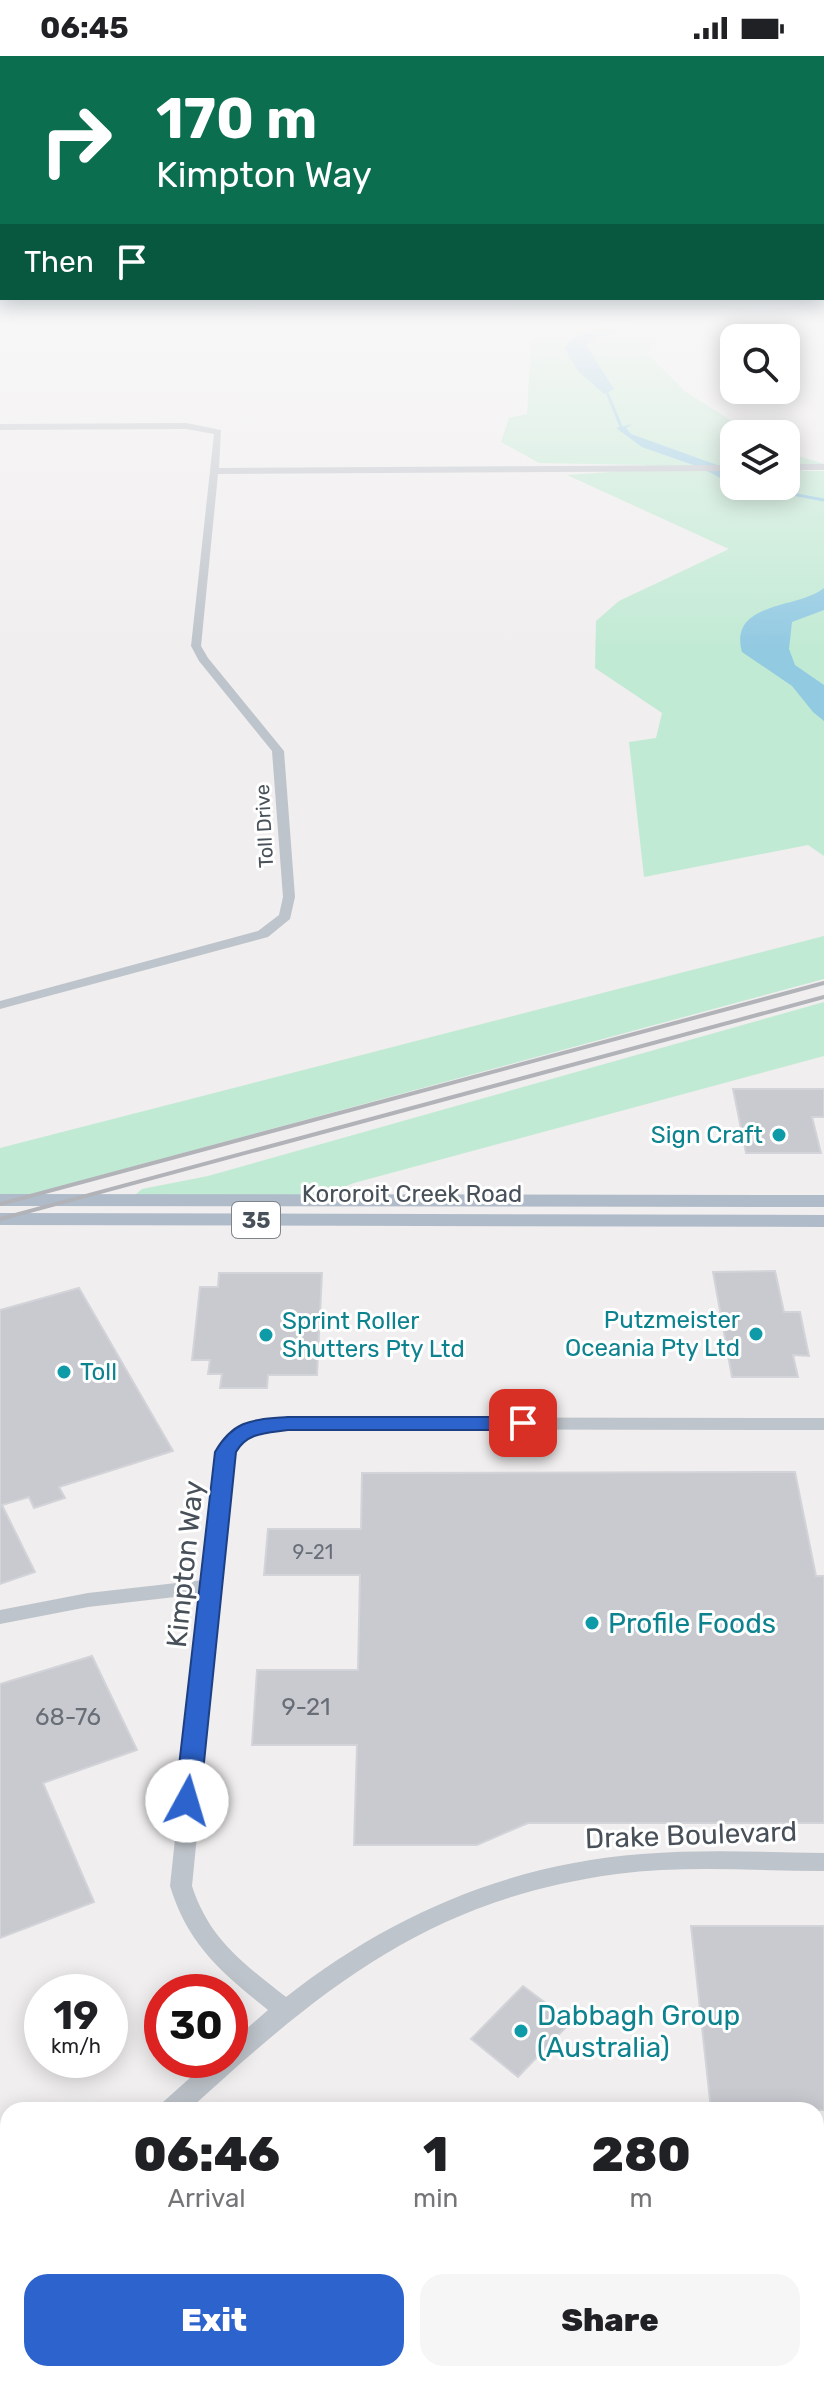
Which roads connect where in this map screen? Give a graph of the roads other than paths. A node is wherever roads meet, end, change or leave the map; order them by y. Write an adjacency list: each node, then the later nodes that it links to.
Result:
1 (216, 432): 2 (street)
2 (215, 466): 5 (street); 6 (street, Toll Drive)
3 (800, 467): 4 (street)
4 (824, 467)
5 (720, 468)
6 (0, 1005)
7 (0, 1200): 9 (main road, Kororoit Creek Road / 35)
8 (824, 1201): 9 (main road, Kororoit Creek Road / 35)
9 (511, 1210): 10 (main road, Kororoit Creek Road / 35); 11 (main road, Kororoit Creek Road / 35)
10 (0, 1219)
11 (824, 1221)
12 (824, 1424): 13 (street, Kimpton Way)
13 (211, 1586): 14 (street); 16 (street, Kimpton Way)
14 (0, 1617)
15 (824, 1862): 16 (street, Drake Boulevard)
16 (284, 2009): 17 (street, Drake Boulevard)
17 (248, 2042)
18 (208, 2078): 19 (street, Drake Boulevard)
19 (181, 2102)

